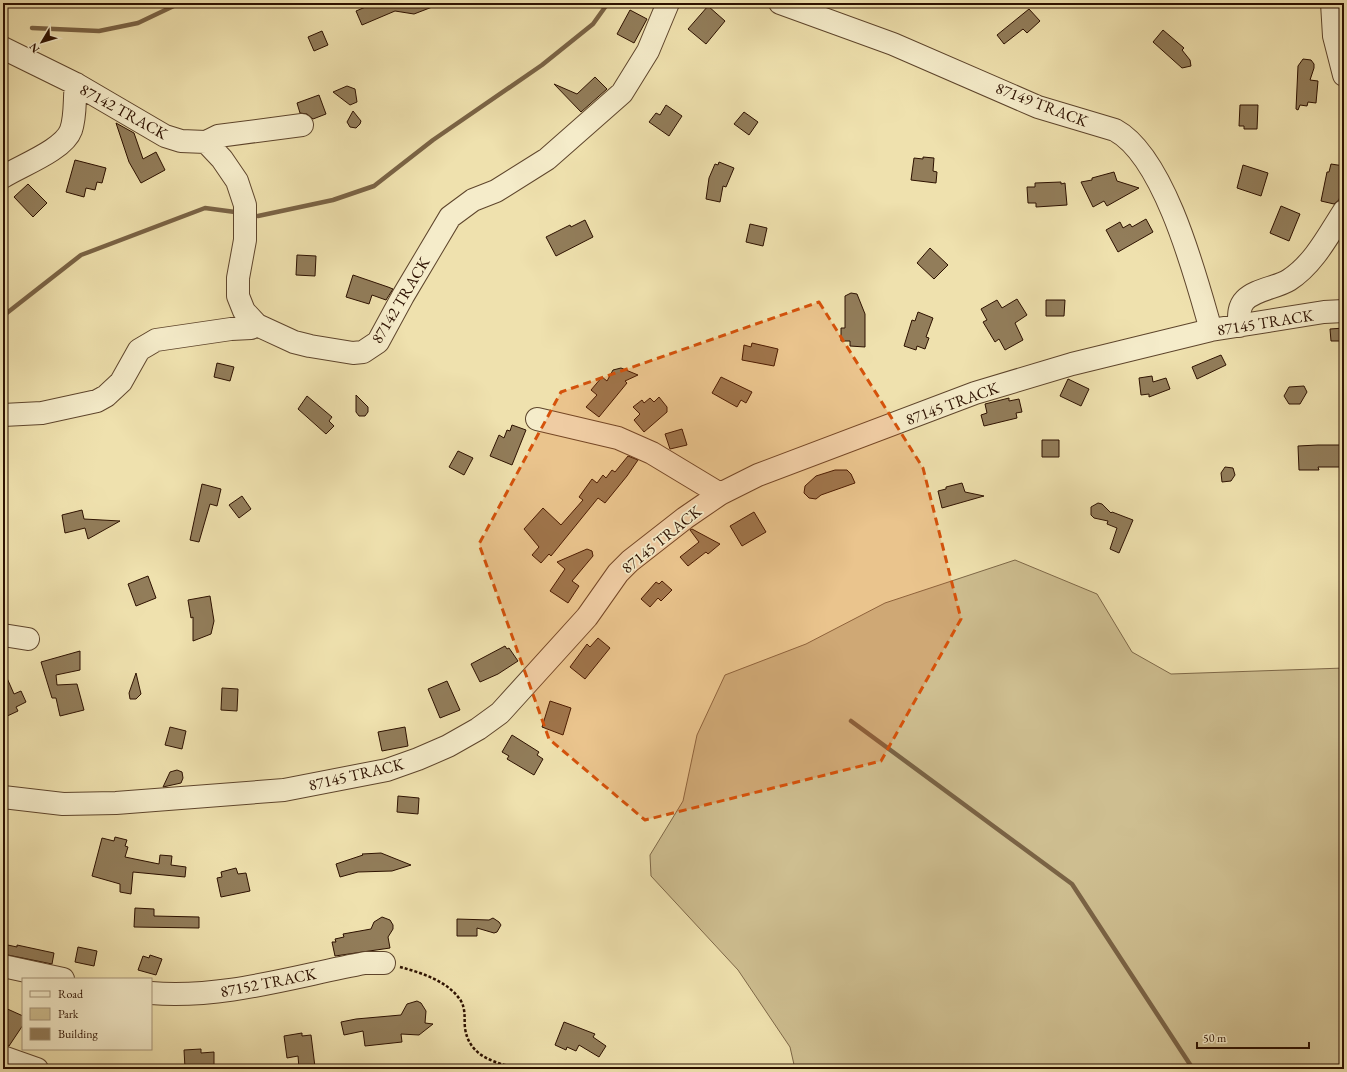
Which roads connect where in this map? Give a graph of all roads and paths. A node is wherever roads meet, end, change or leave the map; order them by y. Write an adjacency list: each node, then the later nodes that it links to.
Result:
1 (668, 3): 12 (street, 87142 TRACK)
2 (780, 3): 14 (street, 87149 TRACK)
3 (1332, 3): 5 (street)
4 (3, 48): 6 (street, 87142 TRACK)
5 (1343, 65)
6 (76, 84): 8 (street, 87142 TRACK); 9 (street)
7 (302, 125): 8 (street)
8 (206, 142): 12 (street, 87142 TRACK)
9 (3, 177)
10 (1344, 211): 13 (street)
11 (1344, 311): 13 (street, 87145 TRACK)
12 (257, 325): 15 (street)
13 (1239, 326): 14 (street, 87145 TRACK)
14 (1211, 330): 17 (street, 87145 TRACK)
15 (3, 415)
16 (537, 419): 17 (street)
17 (720, 494): 20 (street, 87145 TRACK)
18 (3, 636): 19 (street)
19 (28, 639)
20 (3, 798)
21 (384, 963): 24 (street, 87152 TRACK); 27 (path)
22 (3, 966): 23 (street)
23 (58, 978)
24 (152, 993)
25 (3, 1057): 26 (street)
26 (37, 1069)
27 (523, 1069)

